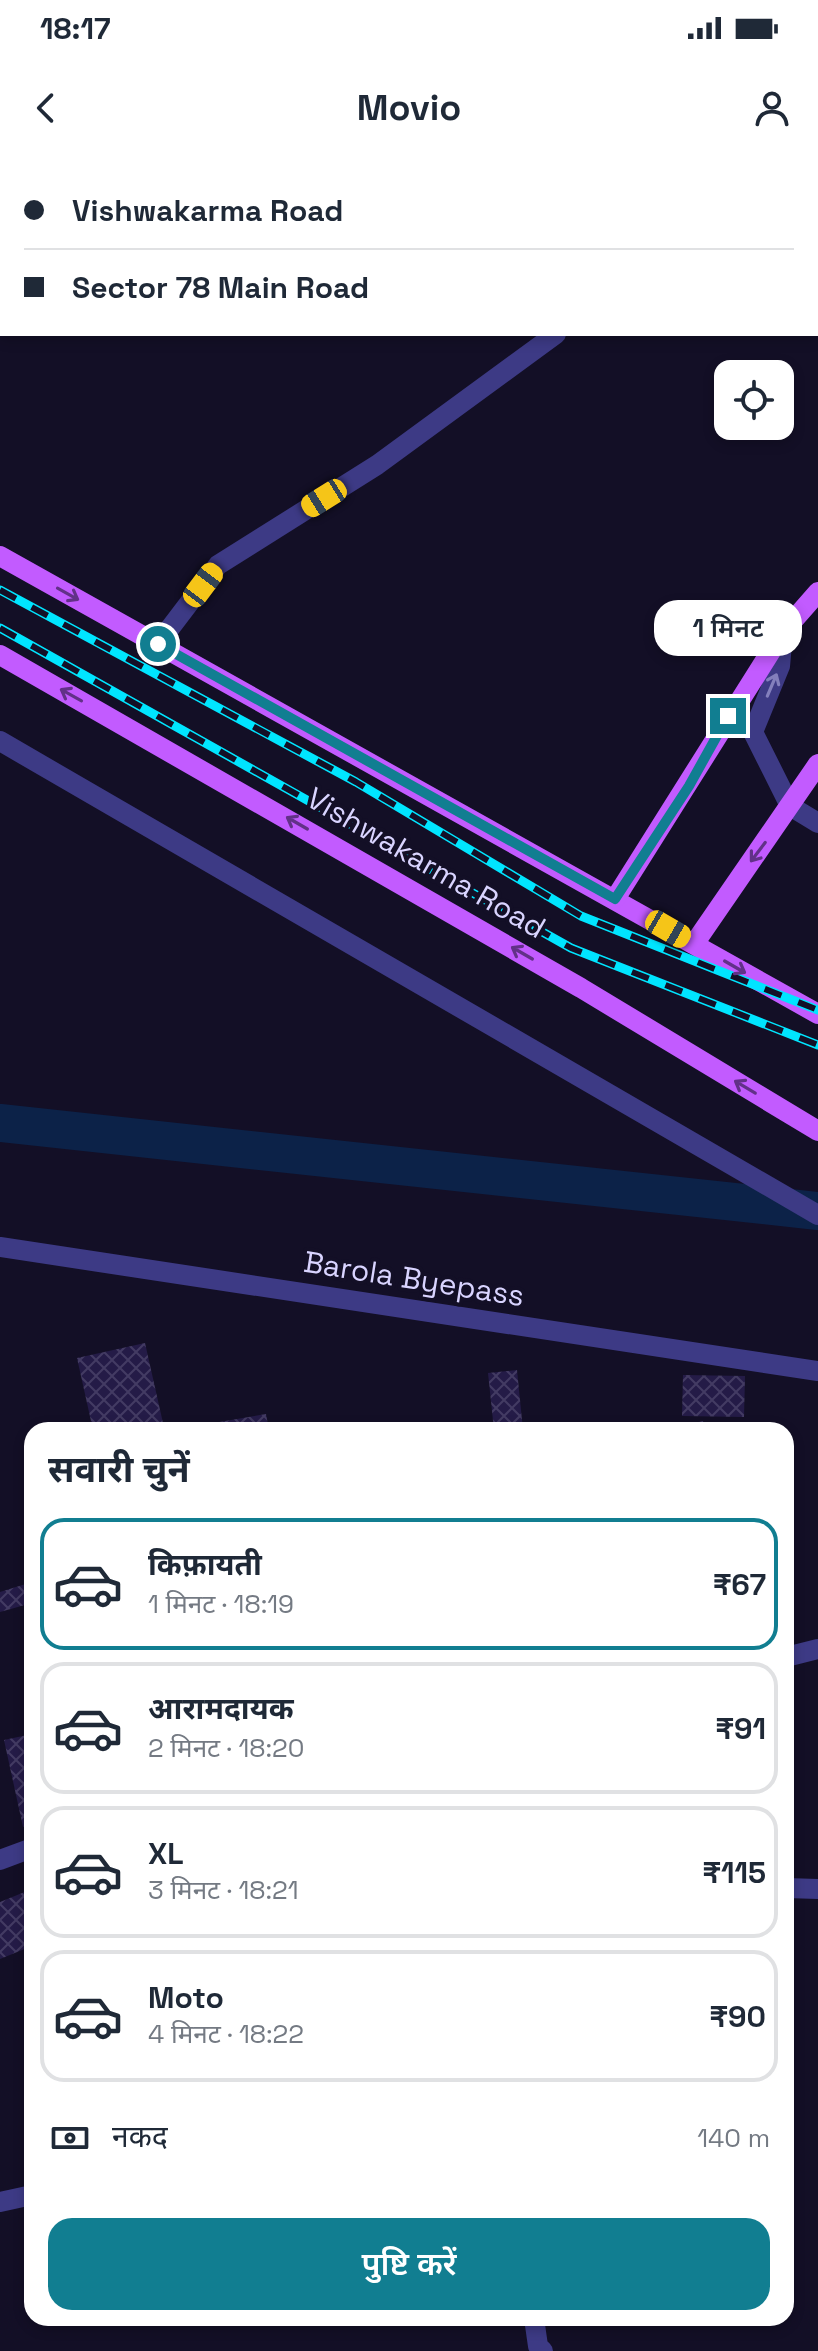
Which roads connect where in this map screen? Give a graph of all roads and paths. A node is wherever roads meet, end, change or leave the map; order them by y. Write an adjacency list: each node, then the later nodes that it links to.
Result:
1 (553, 336): 5 (street)
2 (0, 556): 5 (main road, Vishwakarma Road, one-way to 5)
3 (818, 592): 4 (main road)
4 (783, 632): 9 (street, one-way to 4); 11 (main road)
5 (158, 644): 11 (main road, Vishwakarma Road)
6 (0, 655): 16 (main road, Vishwakarma Road, one-way to 6)
7 (0, 741): 17 (street)
8 (818, 764): 9 (main road)
9 (790, 806): 10 (street); 12 (main road, one-way to 12)
10 (818, 823)
11 (615, 899): 12 (main road, Vishwakarma Road)
12 (694, 944): 14 (main road, Vishwakarma Road, one-way to 14)
13 (818, 998): 14 (street)
14 (796, 1003): 15 (main road, Vishwakarma Road)
15 (818, 1014)
16 (815, 1129)
17 (818, 1215)
18 (0, 1247): 19 (street, Barola Byepass)
19 (818, 1371)
20 (818, 1649): 21 (street)
21 (794, 1655)
22 (24, 1851): 23 (street)
23 (0, 1860)
24 (794, 1888): 25 (street)
25 (818, 1889)
26 (24, 2197): 27 (street)
27 (0, 2202)
28 (535, 2326): 29 (street)
29 (543, 2351)

